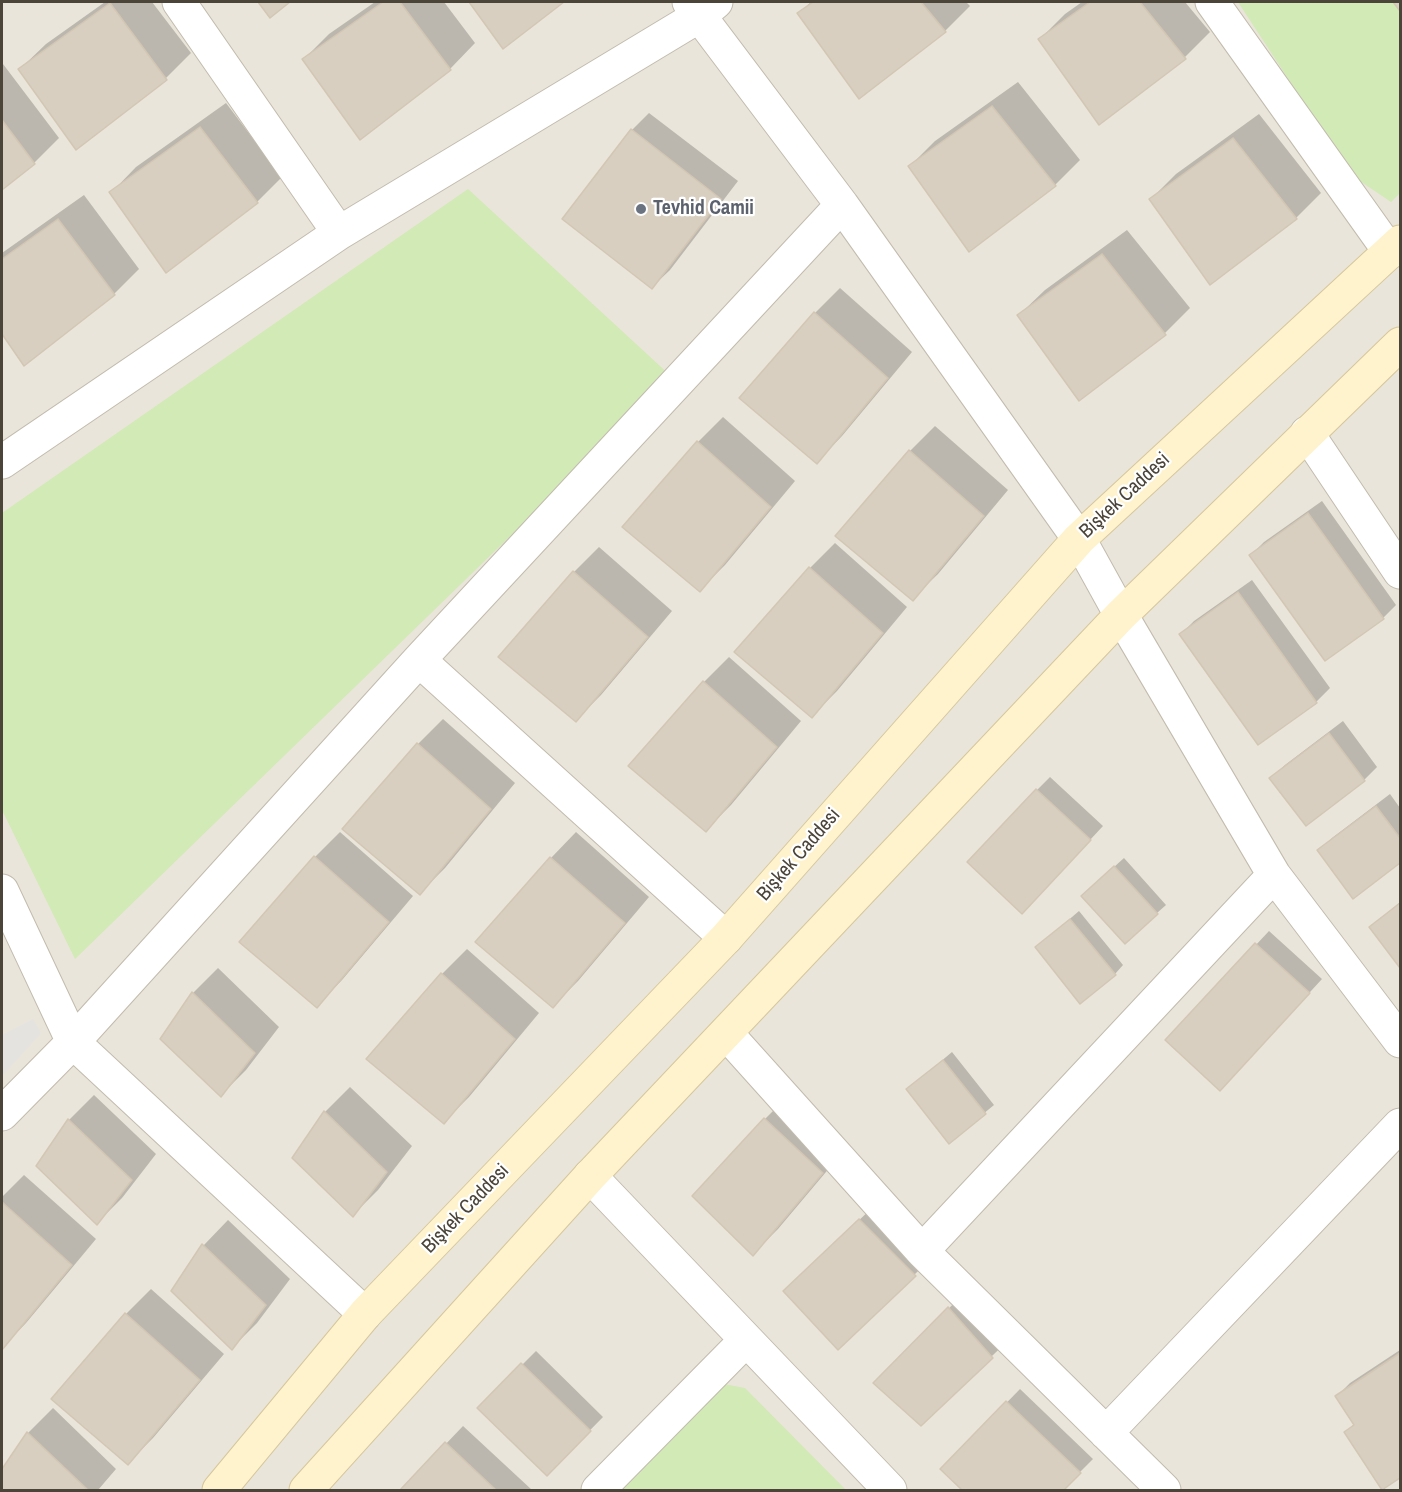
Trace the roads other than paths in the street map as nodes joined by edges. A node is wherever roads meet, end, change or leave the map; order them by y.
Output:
1 (179, 2) edge
2 (1212, 2) edge
3 (702, 6) edge
4 (842, 205) junction
5 (339, 233) junction
6 (1395, 247) edge
7 (1401, 344) edge
8 (1307, 434) junction
9 (2, 462) edge
10 (1079, 539) junction
11 (1401, 572) edge
12 (1121, 615) junction
13 (419, 660) junction
14 (1274, 875) junction
15 (2, 891) edge
16 (726, 938) junction
17 (726, 1033) junction
18 (1400, 1038) edge
19 (74, 1042) junction
20 (2, 1114) edge
21 (1401, 1125) edge
22 (590, 1176) junction
23 (922, 1251) junction
24 (365, 1314) junction
25 (746, 1340) junction
26 (1106, 1433) junction
27 (219, 1491) edge
28 (306, 1491) edge
29 (598, 1491) edge
30 (890, 1491) edge
31 (1164, 1491) edge

1 - 5 street
2 - 6 street
3 - 4 street
3 - 5 street
4 - 10 street
4 - 13 street
5 - 9 street
6 - 10 street, Bişkek Caddesi
7 - 8 street
8 - 11 street
8 - 12 street
10 - 12 street
10 - 16 street, Bişkek Caddesi
12 - 14 street
12 - 17 street
13 - 16 street
13 - 19 street
14 - 18 street
14 - 23 street
15 - 19 street
16 - 24 street, Bişkek Caddesi
17 - 22 street
17 - 23 street
19 - 20 street
19 - 24 street
21 - 26 street
22 - 25 street
22 - 28 street
23 - 26 street
24 - 27 street, Bişkek Caddesi
25 - 29 street
25 - 30 street
26 - 31 street

